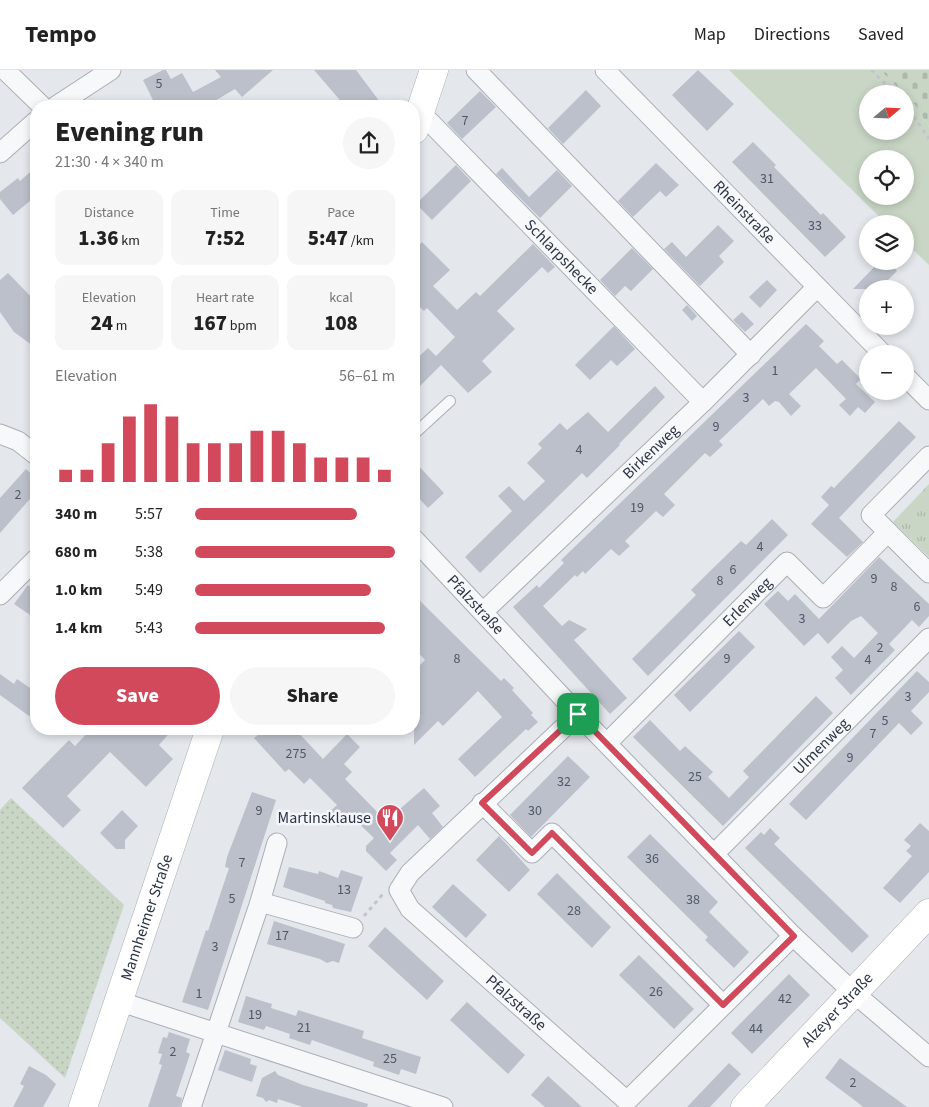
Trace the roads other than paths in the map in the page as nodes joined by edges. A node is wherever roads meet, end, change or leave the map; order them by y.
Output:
1 (5, 70) edge
2 (111, 70) edge
3 (434, 70) edge
4 (476, 70) edge
5 (604, 70) edge
6 (36, 100) edge
7 (65, 100) edge
8 (420, 110) edge
9 (420, 126) edge
10 (30, 127) edge
11 (0, 153) edge
12 (817, 287) junction
13 (874, 345) edge
14 (751, 354) junction
15 (914, 385) edge
16 (929, 400) edge
17 (450, 401) dead end
18 (703, 402) junction
19 (420, 428) edge
20 (0, 434) edge
21 (30, 450) edge
22 (929, 456) edge
23 (888, 532) junction
24 (420, 545) edge
25 (30, 565) edge
26 (929, 573) edge
27 (0, 595) edge
28 (483, 612) junction
29 (929, 638) edge
30 (578, 714) junction
31 (208, 735) edge
32 (607, 743) junction
33 (482, 803) junction
34 (277, 843) dead end
35 (714, 854) junction
36 (260, 902) junction
37 (929, 913) edge
38 (353, 928) road end
39 (794, 936) junction
40 (854, 993) junction
41 (118, 1001) junction
42 (723, 1005) junction
43 (217, 1032) junction
44 (929, 1057) edge
45 (83, 1107) edge
46 (190, 1107) edge
47 (443, 1107) edge
48 (745, 1107) edge

1 - 6 street
2 - 7 street
3 - 8 street
4 - 14 street
5 - 12 street, Rheinstraße
9 - 18 street, Schlarpshecke
10 - 11 street
12 - 13 street, Rheinstraße
12 - 14 street, Birkenweg
14 - 18 street, Birkenweg
15 - 16 street
17 - 19 lane
18 - 28 street, Birkenweg
20 - 21 street
22 - 23 street
23 - 26 street
23 - 32 street, Erlenweg
24 - 28 street, Pfalzstraße
25 - 27 street
28 - 30 street, Pfalzstraße
29 - 35 street, Ulmenweg
30 - 32 street, Pfalzstraße
30 - 33 street
31 - 41 street, Mannheimer Straße
32 - 35 street, Pfalzstraße
33 - 42 street
33 - 42 street, Pfalzstraße
34 - 36 street
35 - 39 street, Pfalzstraße
36 - 38 street
36 - 43 street
37 - 40 street, Alzeyer Straße
39 - 40 street, Pfalzstraße
39 - 42 street, Pfalzstraße
40 - 44 street, Pfalzstraße
40 - 48 street, Alzeyer Straße
41 - 43 street
41 - 45 street, Mannheimer Straße
43 - 46 street
43 - 47 street

